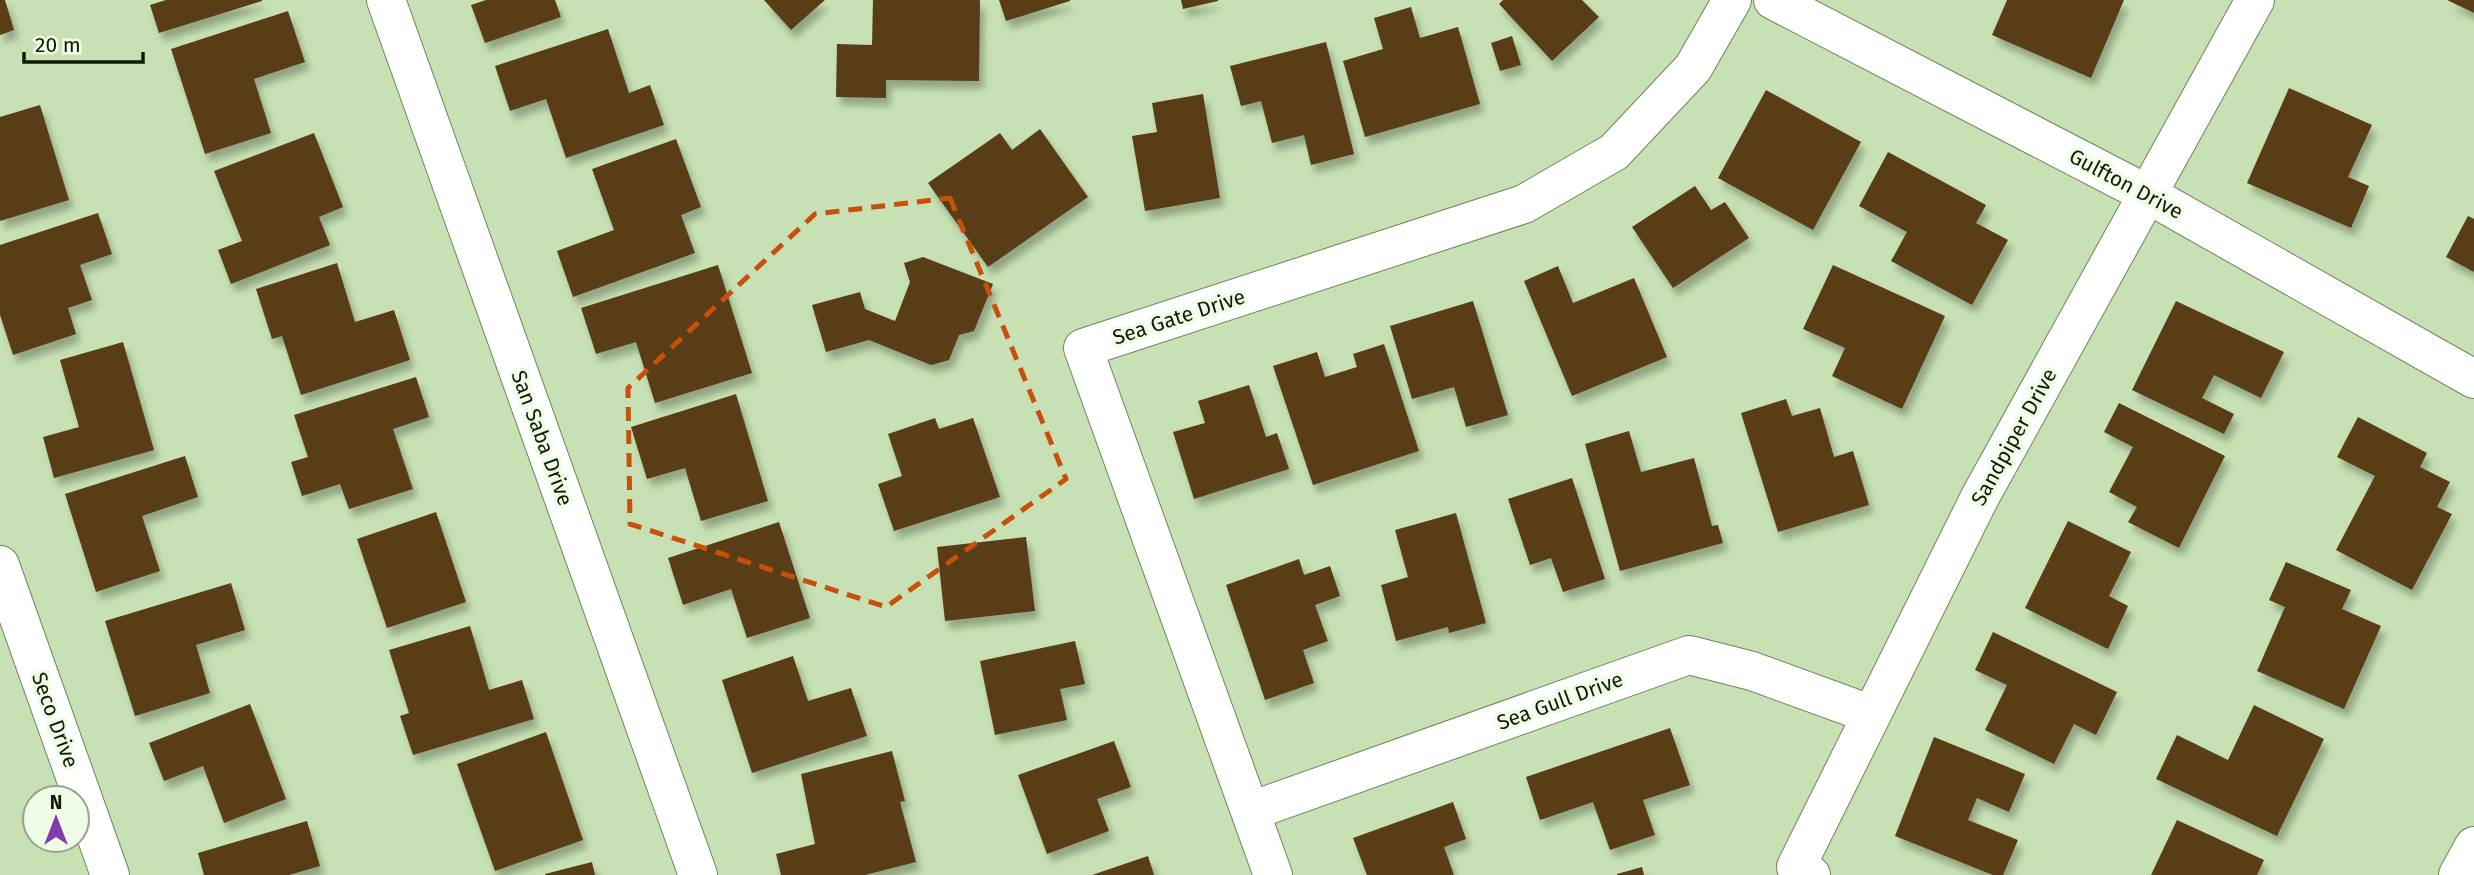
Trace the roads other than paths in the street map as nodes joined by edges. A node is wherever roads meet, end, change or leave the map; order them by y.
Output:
1 (386, 0) edge
2 (1732, 0) edge
3 (1773, 0) edge
4 (2255, 0) edge
5 (2149, 195) junction
6 (2474, 379) edge
7 (0, 565) edge
8 (1870, 715) junction
9 (1251, 811) junction
10 (2474, 846) edge
11 (110, 875) edge
12 (698, 875) edge
13 (1273, 875) edge
14 (1811, 875) edge
15 (2458, 875) edge

1 - 12 street, San Saba Drive
2 - 9 street, Sea Gate Drive
3 - 5 street, Gulfton Drive
4 - 5 street, Sandpiper Drive
5 - 6 street, Gulfton Drive
5 - 8 street, Sandpiper Drive
7 - 11 street, Seco Drive
8 - 9 street, Sea Gull Drive
8 - 14 street, Sandpiper Drive
9 - 13 street, Sea Gate Drive
10 - 15 street

